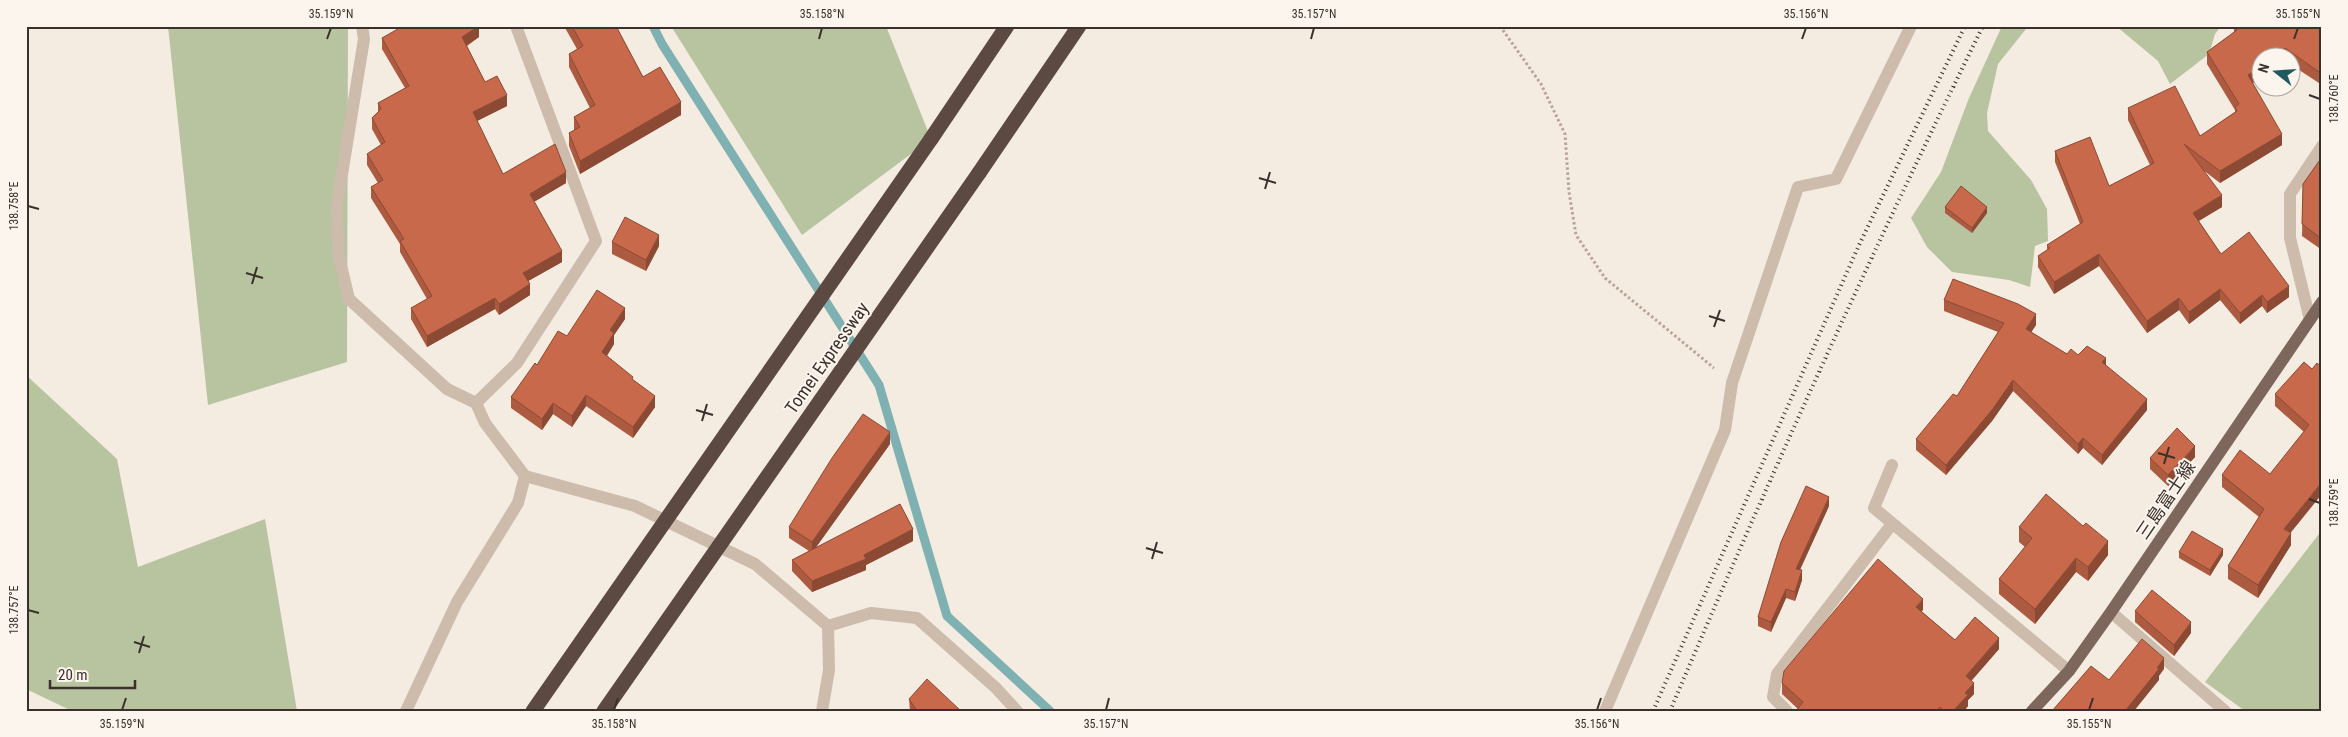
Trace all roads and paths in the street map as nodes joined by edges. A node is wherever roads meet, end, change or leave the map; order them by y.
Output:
1 (362, 26) edge
2 (516, 26) edge
3 (1007, 26) edge
4 (1079, 26) edge
5 (1500, 26) edge
6 (1911, 26) edge
7 (2322, 146) edge
8 (2322, 302) edge
9 (2310, 320) junction
10 (1732, 383) junction
11 (476, 403) junction
12 (1892, 465) dead end
13 (525, 476) junction
14 (1892, 524) junction
15 (2111, 612) junction
16 (828, 626) junction
17 (2068, 671) junction
18 (406, 711) edge
19 (533, 711) edge
20 (604, 711) edge
21 (822, 711) edge
22 (1017, 711) edge
23 (1605, 711) edge
24 (1787, 711) edge
25 (2032, 711) edge
26 (2225, 711) edge

1 - 11 street
2 - 11 street
3 - 19 highway, bridge
4 - 20 highway, Tomei Expressway, bridge
5 - 10 path
6 - 10 street
7 - 9 street
8 - 9 main road, 三島富士線
9 - 15 main road, 三島富士線
10 - 23 street
11 - 13 street
12 - 14 street
13 - 16 street
13 - 18 street
14 - 17 street
14 - 24 street
15 - 17 main road, 三島富士線
15 - 26 street
16 - 21 street
16 - 22 street
17 - 25 main road, 三島富士線

